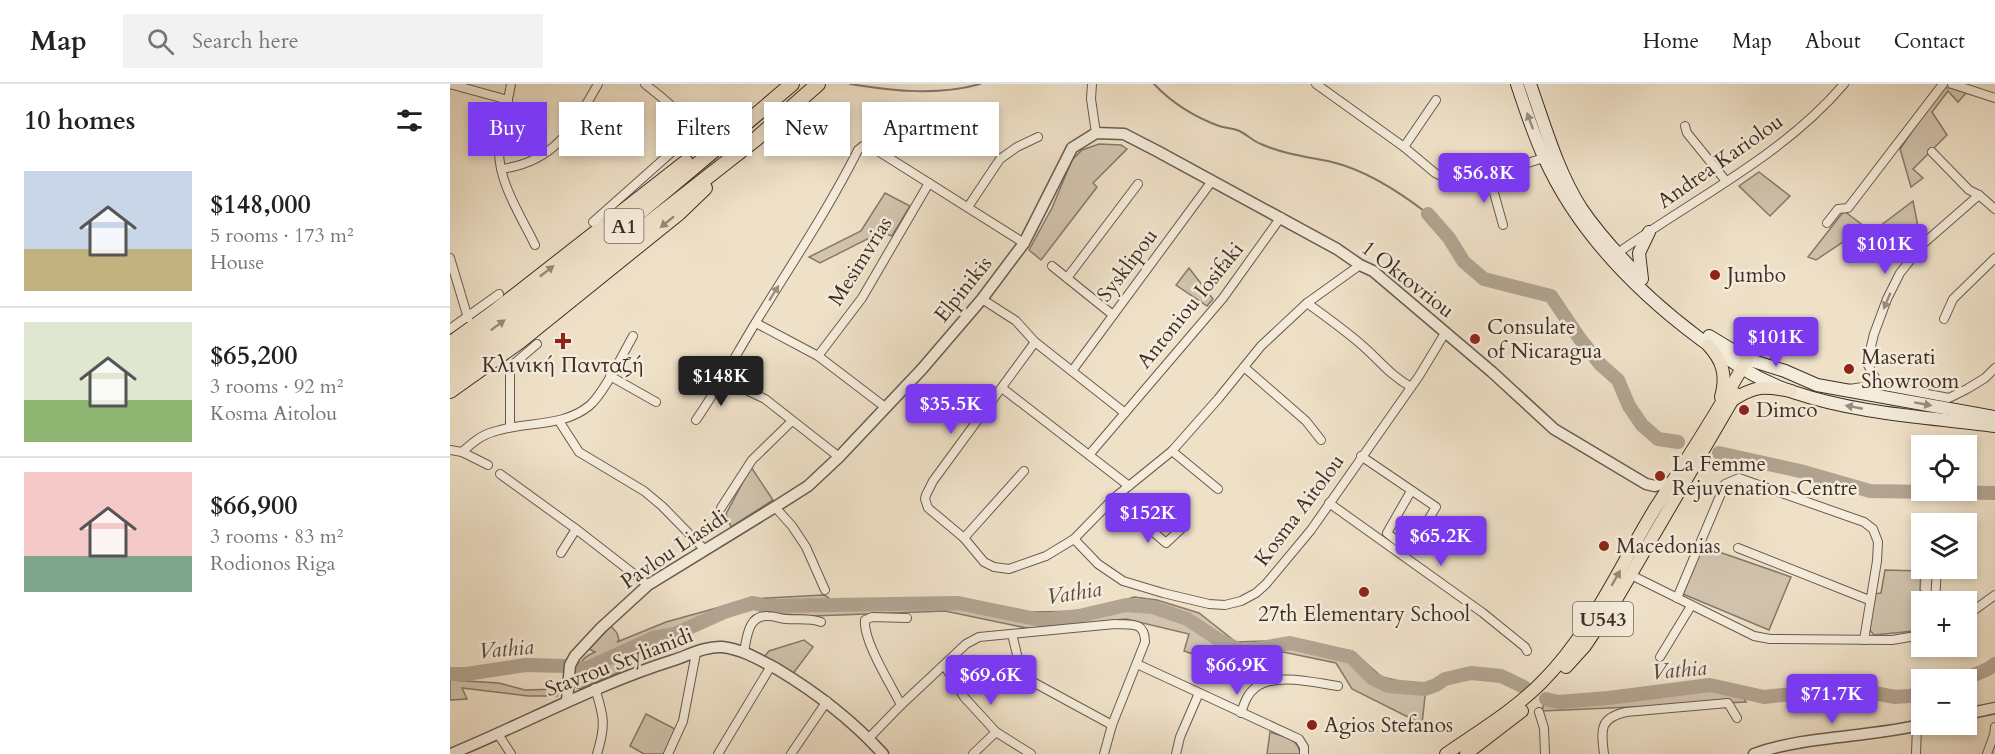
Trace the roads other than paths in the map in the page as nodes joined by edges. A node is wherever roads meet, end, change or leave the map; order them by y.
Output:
1 (450, 84) edge
2 (511, 84) edge
3 (598, 84) edge
4 (645, 84) edge
5 (792, 84) edge
6 (818, 84) edge
7 (1092, 84) edge
8 (1316, 84) edge
9 (1516, 84) edge
10 (1530, 84) edge
11 (1844, 84) edge
12 (1943, 84) edge
13 (1952, 84) edge
14 (1995, 98) edge
15 (1436, 99) dead end
16 (508, 100) junction
17 (1685, 126) dead end
18 (1096, 133) junction
19 (1038, 137) dead end
20 (756, 139) junction
21 (1404, 147) junction
22 (1932, 152) dead end
23 (1549, 156) junction
24 (501, 169) junction
25 (1489, 176) junction
26 (1212, 181) junction
27 (1726, 181) junction
28 (929, 183) junction
29 (1138, 184) dead end
30 (1979, 195) junction
31 (968, 207) junction
32 (1995, 209) edge
33 (1281, 217) junction
34 (593, 222) dead end
35 (1827, 223) dead end
36 (1503, 225) dead end
37 (1649, 232) junction
38 (1024, 243) junction
39 (535, 244) dead end
40 (1613, 256) junction
41 (450, 258) edge
42 (1995, 258) edge
43 (1360, 265) junction
44 (1052, 266) dead end
45 (1068, 278) junction
46 (1642, 280) junction
47 (499, 294) dead end
48 (981, 299) junction
49 (1306, 303) junction
50 (1113, 315) junction
51 (468, 318) junction
52 (1944, 319) dead end
53 (756, 322) junction
54 (450, 329) edge
55 (1445, 333) junction
56 (633, 336) dead end
57 (1035, 342) junction
58 (450, 344) edge
59 (537, 344) dead end
60 (1708, 345) junction
61 (818, 356) junction
62 (450, 359) edge
63 (1748, 366) junction
64 (1244, 367) junction
65 (1995, 368) edge
66 (1072, 371) junction
67 (450, 375) edge
68 (610, 376) junction
69 (723, 379) junction
70 (1879, 385) junction
71 (1411, 387) junction
72 (1002, 388) junction
73 (1842, 390) junction
74 (450, 391) edge
75 (1791, 391) junction
76 (1731, 401) junction
77 (656, 402) dead end
78 (885, 407) junction
79 (1718, 407) junction
80 (1125, 413) junction
81 (1995, 417) edge
82 (696, 420) dead end
83 (559, 421) junction
84 (792, 421) junction
85 (1995, 426) edge
86 (510, 427) junction
87 (1320, 440) dead end
88 (1699, 449) junction
89 (450, 450) edge
90 (1172, 451) junction
91 (462, 452) junction
92 (1089, 455) junction
93 (1361, 456) junction
94 (839, 457) junction
95 (488, 465) dead end
96 (1024, 471) dead end
97 (500, 474) dead end
98 (1640, 481) junction
99 (1675, 481) junction
100 (1129, 486) junction
101 (1218, 489) dead end
102 (1411, 491) junction
103 (1114, 498) junction
104 (1329, 503) junction
105 (776, 507) junction
106 (721, 508) dead end
107 (1656, 508) junction
108 (1183, 527) dead end
109 (576, 529) junction
110 (964, 538) junction
111 (1074, 539) junction
112 (1738, 548) dead end
113 (704, 549) junction
114 (561, 553) dead end
115 (1631, 575) junction
116 (648, 585) junction
117 (825, 590) dead end
118 (1995, 596) edge
119 (1677, 598) junction
120 (1869, 600) junction
121 (1691, 606) junction
122 (1977, 608) edge
123 (906, 618) dead end
124 (821, 622) dead end
125 (1012, 634) junction
126 (1911, 637) edge
127 (1864, 640) junction
128 (1527, 651) dead end
129 (696, 652) junction
130 (744, 652) junction
131 (1659, 657) dead end
132 (1137, 664) junction
133 (944, 665) junction
134 (771, 666) junction
135 (1338, 686) dead end
136 (596, 688) junction
137 (1199, 693) junction
138 (567, 701) junction
139 (827, 701) junction
140 (901, 705) junction
141 (1995, 708) edge
142 (1241, 712) junction
143 (1539, 712) dead end
144 (1977, 712) edge
145 (1737, 718) dead end
146 (1112, 725) junction
147 (1911, 727) edge
148 (1995, 727) edge
149 (996, 732) junction
150 (498, 734) junction
151 (1919, 735) edge
152 (869, 738) junction
153 (451, 754) edge
154 (511, 754) edge
155 (597, 754) edge
156 (668, 754) edge
157 (718, 754) edge
158 (791, 754) edge
159 (883, 754) edge
160 (973, 754) edge
161 (1031, 754) edge
162 (1104, 754) edge
163 (1176, 754) edge
164 (1304, 754) edge
165 (1446, 754) edge
166 (1466, 754) edge
167 (1545, 754) edge
168 (1604, 754) edge
169 (1754, 754) edge
170 (1916, 754) edge
171 (1987, 754) edge

1 - 16 street
2 - 16 street
3 - 24 street
4 - 34 street
58 -> 5 highway
62 -> 5 highway, A1
6 - 20 highway, A1
7 - 18 street
8 - 21 street
23 -> 9 main road
10 - 23 main road
11 - 27 street, Andrea Kariolou
12 - 35 street
13 - 14 street
15 - 21 street
16 - 24 street
17 - 27 street
18 - 26 street, 1 Oktovriou
18 - 38 street, Elpinikis
19 - 31 street
20 - 67 highway, A1
20 -> 74 highway
21 - 25 street
22 - 30 street
23 - 25 street
23 - 40 main road
24 - 39 street
25 - 36 street
26 - 33 street, 1 Oktovriou
26 - 50 street, Sysklipou
27 - 37 street, Andrea Kariolou
28 - 31 street
53 -> 28 street
28 - 61 street, Mesimvrias
29 - 45 street
30 - 32 street
30 -> 70 street
31 - 38 street
33 - 43 street, 1 Oktovriou
33 - 80 street, Antoniou Iosifaki
37 - 40 street, Andrea Kariolou
37 - 46 main road
38 - 48 street, Elpinikis
40 - 46 main road
40 - 60 main road
41 - 51 street
42 - 52 street
43 - 49 street
43 - 55 street, 1 Oktovriou
44 - 45 street
45 - 50 street
46 - 63 main road
47 - 51 street
48 - 57 street
48 - 78 street, Elpinikis
49 - 64 street
49 - 71 street
50 - 66 street, Sysklipou
51 - 54 street
53 - 61 street
53 - 69 street
55 - 71 street, Kosma Aitolou
55 - 98 street, 1 Oktovriou
56 - 68 street
57 - 66 street
57 - 72 street
59 - 86 street
60 - 63 main road
60 - 79 main road
61 - 78 street
63 - 73 main road
63 - 75 main road
63 - 76 main road, U543
63 - 79 main road, U543
64 - 87 street
64 - 90 street
65 - 70 street
66 - 80 street
68 - 77 street
68 - 83 street
69 - 82 street
69 - 84 street
70 - 73 street
71 - 93 street, Kosma Aitolou
72 - 92 street
72 - 110 street
73 -> 81 main road
75 - 76 main road
85 -> 75 main road
76 - 88 main road, U543
78 - 94 street, Elpinikis
79 - 88 main road, U543
80 - 92 street, Antoniou Iosifaki
83 - 86 street
83 - 113 street
84 - 94 street
84 - 106 street
86 - 91 street
88 - 99 main road, U543
88 - 115 main road, U543
89 - 91 street
90 - 100 street
90 - 101 street
91 - 95 street
92 - 100 street
93 - 102 street, Kosma Aitolou
93 - 104 street, Kosma Aitolou
94 - 105 street, Pavlou Liasidi
96 - 110 street
97 - 109 street
98 - 99 street, 1 Oktovriou
98 - 107 street, 1 Oktovriou
99 - 107 main road, U543
100 - 103 street
102 - 102 street, Kosma Aitolou
103 - 108 street
103 - 111 street
104 - 111 street, Kosma Aitolou
104 - 128 street
105 - 113 street, Pavlou Liasidi
105 - 117 street
165 -> 107 main road, U543
109 - 114 street
109 - 116 street
110 - 111 street
112 - 120 street
113 - 116 street, Pavlou Liasidi
115 - 119 street
115 - 166 main road, U543
116 - 138 street, Pavlou Liasidi
118 - 122 street
119 - 120 street
119 - 121 street
120 - 127 street
121 - 127 street
121 - 131 street
123 - 140 street
124 - 130 street
125 - 132 street
125 - 133 street
125 - 146 street
126 - 127 street
129 - 130 street, Stavrou Stylianidi
129 - 136 street, Stavrou Stylianidi
129 - 156 street
130 - 134 street, Stavrou Stylianidi
132 - 137 street
132 - 146 street
133 - 140 street
133 - 149 street
134 - 139 street, Stavrou Stylianidi
134 - 157 street
135 - 142 street
136 - 138 street, Stavrou Stylianidi
136 - 155 street
137 - 142 street
137 - 163 street
138 - 150 street, Stavrou Stylianidi
139 - 152 street, Stavrou Stylianidi
139 - 158 street
140 - 152 street
141 - 144 street
142 - 164 street
143 - 167 street
145 - 168 street
146 - 162 street
147 - 169 street
148 - 171 street
149 - 160 street
149 - 161 street
150 - 153 street, Stavrou Stylianidi
150 - 154 street
151 - 170 street
152 - 159 street, Stavrou Stylianidi

